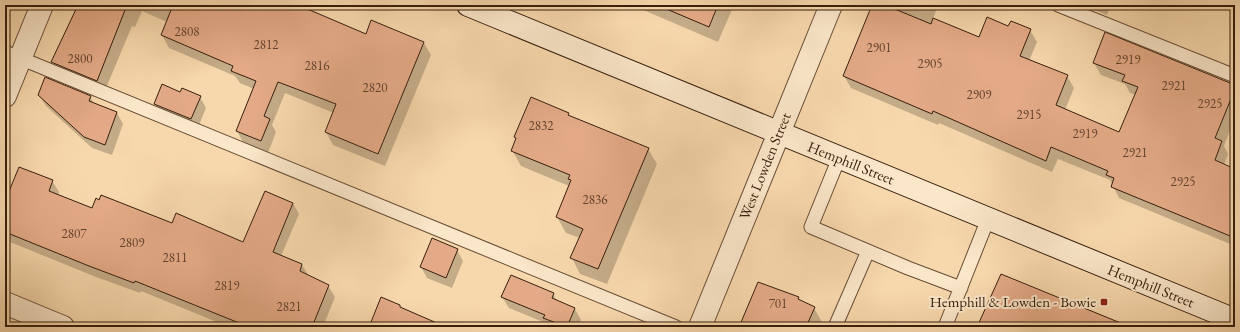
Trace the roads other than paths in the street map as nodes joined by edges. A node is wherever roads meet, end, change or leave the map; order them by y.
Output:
1 (42, 5) edge
2 (468, 5) edge
3 (831, 5) edge
4 (1058, 5) edge
5 (13, 55) edge
6 (1235, 76) edge
7 (5, 96) edge
8 (779, 133) junction
9 (839, 158) junction
10 (988, 219) junction
11 (868, 251) junction
12 (961, 288) junction
13 (5, 303) edge
14 (1235, 320) edge
15 (63, 327) edge
16 (676, 327) edge
17 (700, 327) edge
18 (835, 327) edge
19 (945, 327) edge

1 - 5 main road
2 - 8 main road, Hemphill Street
3 - 8 main road, West Lowden Street
4 - 6 lane
5 - 7 main road
5 - 16 lane
8 - 9 main road, Hemphill Street
8 - 17 main road, West Lowden Street
9 - 10 main road, Hemphill Street
9 - 11 lane
10 - 12 lane
10 - 14 main road, Hemphill Street
11 - 12 lane
11 - 18 lane
12 - 19 lane
13 - 15 main road

